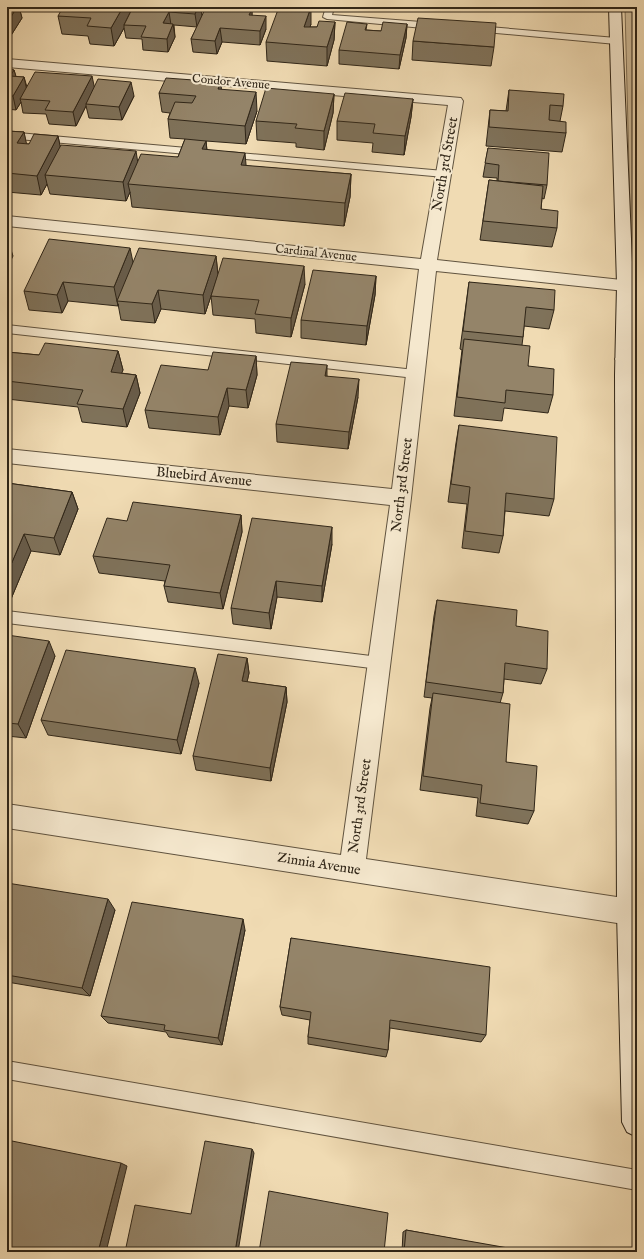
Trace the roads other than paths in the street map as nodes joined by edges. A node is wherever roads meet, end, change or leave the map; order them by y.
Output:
1 (330, 7) edge
2 (615, 7) edge
3 (445, 27) edge
4 (469, 29) edge
5 (616, 41) junction
6 (7, 63) edge
7 (456, 101) joint
8 (7, 135) edge
9 (444, 174) junction
10 (7, 221) edge
11 (428, 264) junction
12 (624, 285) junction
13 (7, 329) edge
14 (630, 360) edge
15 (415, 374) junction
16 (631, 402) edge
17 (7, 456) edge
18 (401, 498) junction
19 (7, 617) edge
20 (379, 663) junction
21 (7, 816) edge
22 (352, 869) junction
23 (630, 912) junction
24 (7, 1070) edge
25 (637, 1122) edge
26 (637, 1180) edge

1 - 3 lane
2 - 5 street
4 - 5 lane
5 - 12 street
6 - 7 street, Condor Avenue
7 - 9 street, North 3rd Street
8 - 9 lane
9 - 11 street, North 3rd Street
10 - 11 street, Cardinal Avenue
11 - 12 street, Cardinal Avenue
11 - 15 street, North 3rd Street
12 - 14 street
13 - 15 lane
14 - 16 street
15 - 18 street, North 3rd Street
16 - 23 street
17 - 18 street, Bluebird Avenue
18 - 20 street, North 3rd Street
19 - 20 lane
20 - 22 street, North 3rd Street
21 - 22 street, Zinnia Avenue
22 - 23 street, Zinnia Avenue
23 - 25 street
24 - 26 lane

